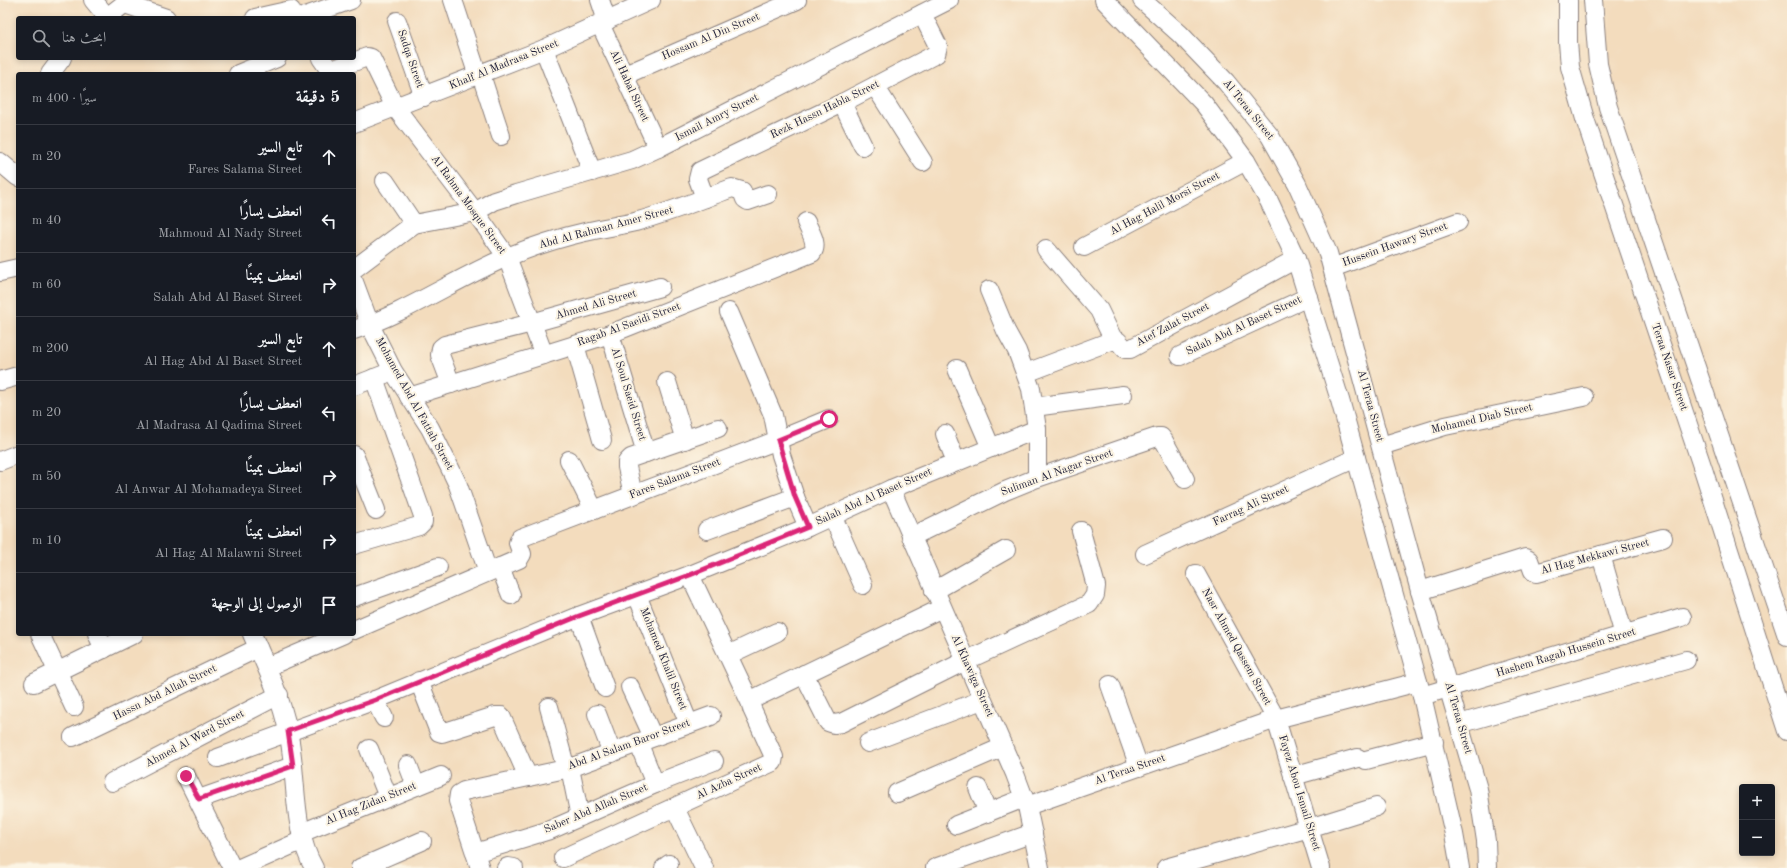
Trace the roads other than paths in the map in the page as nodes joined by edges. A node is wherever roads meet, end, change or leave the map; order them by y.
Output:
1 (93, 0) edge
2 (351, 0) edge
3 (600, 0) edge
4 (651, 0) edge
5 (797, 0) edge
6 (949, 0) edge
7 (1104, 0) edge
8 (1142, 0) edge
9 (1568, 0) edge
10 (1593, 0) edge
11 (458, 1) edge
12 (127, 2) edge
13 (294, 11) edge
14 (922, 14) junction
15 (106, 16) edge
16 (108, 16) edge
17 (161, 16) edge
18 (265, 16) edge
19 (397, 21) dead end
20 (603, 22) junction
21 (544, 49) junction
22 (356, 59) edge
23 (60, 60) edge
24 (272, 60) edge
25 (352, 60) edge
26 (325, 67) edge
27 (52, 72) edge
28 (243, 72) edge
29 (480, 75) junction
30 (625, 75) junction
31 (875, 86) junction
32 (424, 96) junction
33 (842, 103) junction
34 (396, 107) junction
35 (356, 122) edge
36 (501, 136) dead end
37 (863, 146) dead end
38 (658, 148) junction
39 (1246, 161) junction
40 (0, 162) edge
41 (923, 162) dead end
42 (592, 172) junction
43 (12, 177) edge
44 (385, 182) dead end
45 (768, 194) dead end
46 (705, 198) junction
47 (475, 212) junction
48 (806, 222) dead end
49 (1458, 222) dead end
50 (414, 224) junction
51 (1084, 247) dead end
52 (1046, 249) dead end
53 (507, 257) junction
54 (1296, 259) junction
55 (16, 268) edge
56 (356, 268) edge
57 (1332, 268) junction
58 (0, 272) edge
59 (660, 287) dead end
60 (989, 290) dead end
61 (356, 294) edge
62 (1308, 297) junction
63 (729, 312) dead end
64 (532, 323) junction
65 (362, 328) edge
66 (610, 334) junction
67 (1114, 341) junction
68 (575, 345) junction
69 (544, 355) junction
70 (1180, 356) dead end
71 (957, 369) dead end
72 (392, 371) junction
73 (1026, 373) junction
74 (16, 377) edge
75 (374, 378) junction
76 (0, 381) edge
77 (667, 382) dead end
78 (451, 384) junction
79 (356, 385) edge
80 (1123, 395) dead end
81 (409, 397) junction
82 (1584, 397) dead end
83 (1034, 407) junction
84 (829, 419) dead end
85 (718, 428) dead end
86 (1037, 429) junction
87 (946, 434) dead end
88 (602, 440) dead end
89 (685, 440) junction
90 (778, 440) junction
91 (1381, 446) junction
92 (991, 448) junction
93 (646, 453) junction
94 (16, 455) edge
95 (1356, 458) junction
96 (356, 460) edge
97 (569, 460) dead end
98 (0, 461) edge
99 (956, 462) junction
100 (1037, 478) junction
101 (1185, 479) dead end
102 (891, 488) junction
103 (633, 495) junction
104 (795, 497) junction
105 (376, 510) dead end
106 (594, 510) junction
107 (832, 515) junction
108 (808, 527) junction
109 (707, 530) dead end
110 (1081, 532) dead end
111 (912, 537) junction
112 (1663, 538) dead end
113 (356, 544) edge
114 (1006, 550) dead end
115 (1145, 554) dead end
116 (1601, 555) junction
117 (438, 567) dead end
118 (494, 570) junction
119 (1196, 574) dead end
120 (690, 575) junction
121 (863, 585) dead end
122 (934, 591) junction
123 (1420, 591) junction
124 (511, 595) dead end
125 (637, 595) junction
126 (356, 596) edge
127 (942, 608) junction
128 (579, 616) junction
129 (1682, 617) dead end
130 (356, 629) edge
131 (777, 632) dead end
132 (1624, 635) junction
133 (41, 636) edge
134 (124, 636) edge
135 (339, 636) edge
136 (1787, 636) edge
137 (254, 638) edge
138 (100, 641) edge
139 (728, 655) junction
140 (1686, 660) dead end
141 (965, 661) junction
142 (267, 667) junction
143 (57, 672) junction
144 (804, 674) junction
145 (419, 681) junction
146 (34, 683) dead end
147 (1110, 685) dead end
148 (630, 687) dead end
149 (605, 688) dead end
150 (1450, 688) junction
151 (1420, 689) junction
152 (279, 695) junction
153 (375, 700) junction
154 (982, 700) junction
155 (751, 704) junction
156 (549, 707) dead end
157 (74, 708) dead end
158 (597, 714) dead end
159 (710, 716) dead end
160 (384, 718) dead end
161 (1276, 719) junction
162 (689, 724) junction
163 (1459, 724) junction
164 (288, 731) junction
165 (1787, 731) edge
166 (73, 738) dead end
167 (646, 740) junction
168 (1434, 742) junction
169 (868, 743) dead end
170 (1003, 746) junction
171 (369, 749) dead end
172 (612, 753) junction
173 (218, 758) dead end
174 (714, 761) dead end
175 (408, 765) dead end
176 (293, 766) junction
177 (1139, 767) junction
178 (568, 768) junction
179 (186, 776) dead end
180 (440, 776) dead end
181 (1293, 776) junction
182 (528, 777) junction
183 (112, 782) dead end
184 (655, 784) junction
185 (416, 786) junction
186 (978, 788) dead end
187 (897, 793) dead end
188 (388, 797) junction
189 (199, 799) junction
190 (1026, 802) junction
191 (1376, 807) dead end
192 (675, 808) junction
193 (988, 813) junction
194 (580, 817) junction
195 (956, 825) dead end
196 (1309, 828) junction
197 (1033, 833) junction
198 (302, 836) junction
199 (422, 841) dead end
200 (563, 858) dead end
201 (478, 861) edge
202 (232, 868) edge
203 (240, 868) edge
204 (314, 868) edge
205 (360, 868) edge
206 (704, 868) edge
207 (935, 868) edge
208 (1040, 868) edge
209 (1166, 868) edge
210 (1321, 868) edge
211 (1460, 868) edge
212 (1487, 868) edge

1 - 15 street
2 - 13 street
3 - 20 street, Ali Habal Street
4 - 20 street, Khalf Al Madrasa Street
5 - 30 street, Hossam Al Din Street
6 - 14 street, Ismail Amry Street
7 - 39 street
8 - 57 street, Al Teraa Street
9 - 165 street, Teraa Nasar Street
10 - 136 street
11 - 29 street
12 - 16 street
12 - 17 street
13 - 18 street
14 - 31 street, Rezk Hassn Habla Street
14 - 38 street, Ismail Amry Street
19 - 32 street, Sadqa Street
20 - 21 street, Khalf Al Madrasa Street
20 - 30 street, Ali Habal Street
21 - 29 street, Khalf Al Madrasa Street
21 - 42 street
22 - 34 street, Al Rahma Mosque Street
23 - 27 street
24 - 28 street
25 - 26 street, Al Rahma Mosque Street
29 - 32 street, Khalf Al Madrasa Street
29 - 36 street
30 - 38 street, Ali Habal Street
31 - 33 street, Rezk Hassn Habla Street
31 - 41 street
32 - 34 street, Khalf Al Madrasa Street
33 - 37 street
33 - 46 street, Rezk Hassn Habla Street
34 - 35 street, Khalf Al Madrasa Street
34 - 47 street, Al Rahma Mosque Street
38 - 42 street, Ismail Amry Street
39 - 51 street, Al Hag Halil Morsi Street
39 - 54 street
40 - 43 street
42 - 47 street, Ismail Amry Street
44 - 50 street
45 - 46 street, Abd Al Rahman Amer Street
46 - 53 street, Abd Al Rahman Amer Street
47 - 50 street, Ismail Amry Street
47 - 53 street, Al Rahma Mosque Street
48 - 66 street, Ragab Al Saeidi Street
49 - 57 street, Hussein Hawary Street
50 - 56 street
52 - 67 street
53 - 64 street, Al Rahma Mosque Street
53 - 65 street, Abd Al Rahman Amer Street
54 - 62 street
54 - 67 street, Atef Zalat Street
55 - 58 street
57 - 91 street, Al Teraa Street
59 - 64 street, Ahmed Ali Street
60 - 73 street
61 - 65 street, Mohamed Abd Al Fattah Street
62 - 70 street, Salah Abd Al Baset Street
62 - 95 street
63 - 90 street
64 - 69 street, Al Rahma Mosque Street
64 - 78 street, Ahmed Ali Street
65 - 72 street, Mohamed Abd Al Fattah Street
66 - 68 street, Ragab Al Saeidi Street
66 - 93 street, Al Soul Saeid Street
67 - 73 street
68 - 69 street, Ragab Al Saeidi Street
68 - 88 street
69 - 78 street, Ragab Al Saeidi Street
71 - 92 street
72 - 75 street
72 - 81 street, Mohamed Abd Al Fattah Street
73 - 83 street
74 - 76 street
75 - 79 street
75 - 113 street, Mohamed Abd Al Fattah Street
77 - 89 street
78 - 81 street, Ragab Al Saeidi Street
80 - 83 street
81 - 118 street, Mohamed Abd Al Fattah Street
82 - 91 street, Mohamed Diab Street
83 - 86 street
84 - 90 street, Fares Salama Street
85 - 89 street
86 - 92 street, Salah Abd Al Baset Street
86 - 100 street
87 - 99 street
89 - 93 street
90 - 103 street, Fares Salama Street
90 - 104 street
91 - 123 street, Al Teraa Street
92 - 99 street, Salah Abd Al Baset Street
93 - 103 street
94 - 98 street
95 - 115 street, Farrag Ali Street
95 - 151 street
96 - 105 street
97 - 106 street
99 - 102 street, Salah Abd Al Baset Street
100 - 101 street, Suliman Al Nagar Street
100 - 111 street, Suliman Al Nagar Street
102 - 107 street, Salah Abd Al Baset Street
102 - 111 street, Al Khawiga Street
103 - 106 street, Fares Salama Street
104 - 108 street
104 - 109 street
106 - 118 street, Fares Salama Street
107 - 108 street, Salah Abd Al Baset Street
107 - 121 street
108 - 120 street, Salah Abd Al Baset Street
110 - 141 street
111 - 122 street, Al Khawiga Street
112 - 116 street, Al Hag Mekkawi Street
114 - 122 street
116 - 123 street, Al Hag Mekkawi Street
116 - 132 street
117 - 126 street
118 - 124 street, Mohamed Abd Al Fattah Street
118 - 130 street
119 - 161 street, Nasr Ahmed Qassem Street
120 - 125 street, Salah Abd Al Baset Street
120 - 139 street
122 - 127 street, Al Khawiga Street
123 - 150 street, Al Teraa Street
125 - 128 street, Salah Abd Al Baset Street
125 - 162 street, Mohamed Khalil Street
127 - 141 street, Al Khawiga Street
127 - 144 street
128 - 145 street, Salah Abd Al Baset Street
128 - 149 street
129 - 132 street, Hashem Ragab Hussein Street
131 - 139 street
132 - 150 street, Hashem Ragab Hussein Street
133 - 143 street
134 - 138 street
135 - 142 street
137 - 142 street
137 - 166 street, Hassn Abd Allah Street
138 - 143 street
139 - 155 street
140 - 163 street
141 - 144 street
141 - 154 street, Al Khawiga Street
142 - 152 street
143 - 146 street
143 - 157 street
144 - 155 street
145 - 153 street, Salah Abd Al Baset Street
145 - 182 street
147 - 177 street
148 - 167 street
150 - 151 street, Hashem Ragab Hussein Street
150 - 163 street, Al Teraa Street
151 - 161 street, Al Teraa Street
151 - 168 street
152 - 164 street
152 - 183 street, Ahmed Al Ward Street
153 - 160 street
153 - 164 street, Salah Abd Al Baset Street
154 - 169 street
154 - 170 street, Al Khawiga Street
155 - 192 street, Al Azba Street
156 - 178 street
158 - 172 street
159 - 162 street, Abd Al Salam Baror Street
161 - 177 street, Al Teraa Street
161 - 181 street, Fayez Abou Ismail Street
162 - 167 street, Abd Al Salam Baror Street
163 - 212 street, Al Teraa Street
164 - 173 street, Salah Abd Al Baset Street
164 - 176 street
167 - 172 street, Abd Al Salam Baror Street
167 - 184 street
168 - 181 street
168 - 211 street
170 - 187 street
170 - 190 street, Al Khawiga Street
171 - 188 street
172 - 178 street, Abd Al Salam Baror Street
174 - 184 street, Saber Abd Allah Street
175 - 185 street
176 - 189 street
176 - 198 street
177 - 190 street, Al Teraa Street
178 - 182 street, Abd Al Salam Baror Street
178 - 194 street
179 - 189 street
180 - 185 street, Al Hag Zidan Street
181 - 196 street, Fayez Abou Ismail Street
182 - 201 street, Abd Al Salam Baror Street
184 - 194 street, Saber Abd Allah Street
185 - 188 street, Al Hag Zidan Street
186 - 193 street
188 - 198 street, Al Hag Zidan Street
189 - 202 street
190 - 193 street, Al Teraa Street
190 - 197 street, Al Khawiga Street
191 - 196 street
192 - 200 street, Al Azba Street
192 - 206 street
193 - 195 street, Al Teraa Street
194 - 201 street, Saber Abd Allah Street
196 - 209 street
196 - 210 street, Fayez Abou Ismail Street
197 - 207 street
197 - 208 street, Al Khawiga Street
198 - 203 street, Al Hag Zidan Street
198 - 204 street
199 - 205 street

